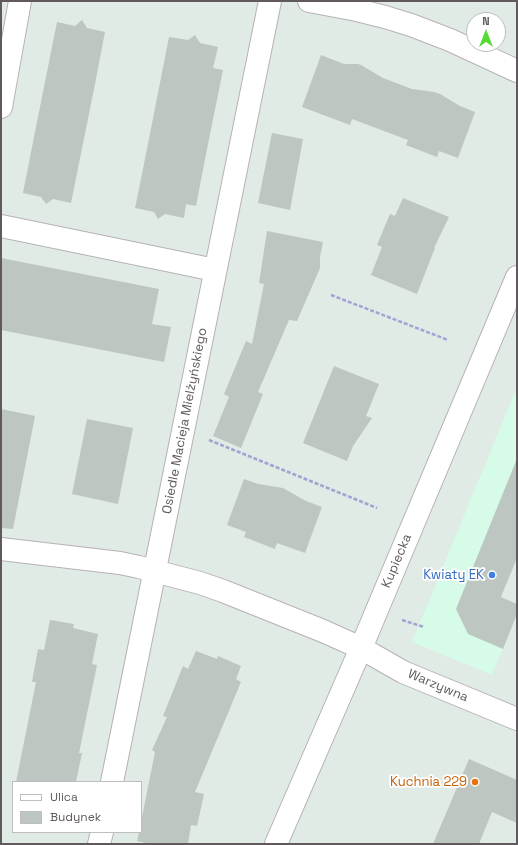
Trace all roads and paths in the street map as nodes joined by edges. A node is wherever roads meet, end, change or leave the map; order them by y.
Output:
1 (20, 1) edge
2 (270, 1) edge
3 (309, 1) edge
4 (517, 71) edge
5 (1, 107) edge
6 (1, 226) edge
7 (215, 270) junction
8 (517, 277) edge
9 (331, 295) dead end
10 (448, 340) dead end
11 (184, 429) junction
12 (377, 508) dead end
13 (1, 550) edge
14 (155, 571) junction
15 (361, 648) junction
16 (517, 719) edge
17 (112, 781) edge
18 (102, 833) edge
19 (99, 844) edge
20 (276, 844) edge

1 - 5 street
2 - 7 street, Osiedle Macieja Mielżyńskiego
3 - 4 street
6 - 7 street
7 - 11 street, Osiedle Macieja Mielżyńskiego
8 - 15 street, Kupiecka
9 - 10 path
11 - 12 path
11 - 14 street, Osiedle Macieja Mielżyńskiego
13 - 14 street
14 - 15 street
14 - 17 street, Osiedle Macieja Mielżyńskiego
15 - 16 street, Warzywna
15 - 20 street, Kupiecka
18 - 19 street

